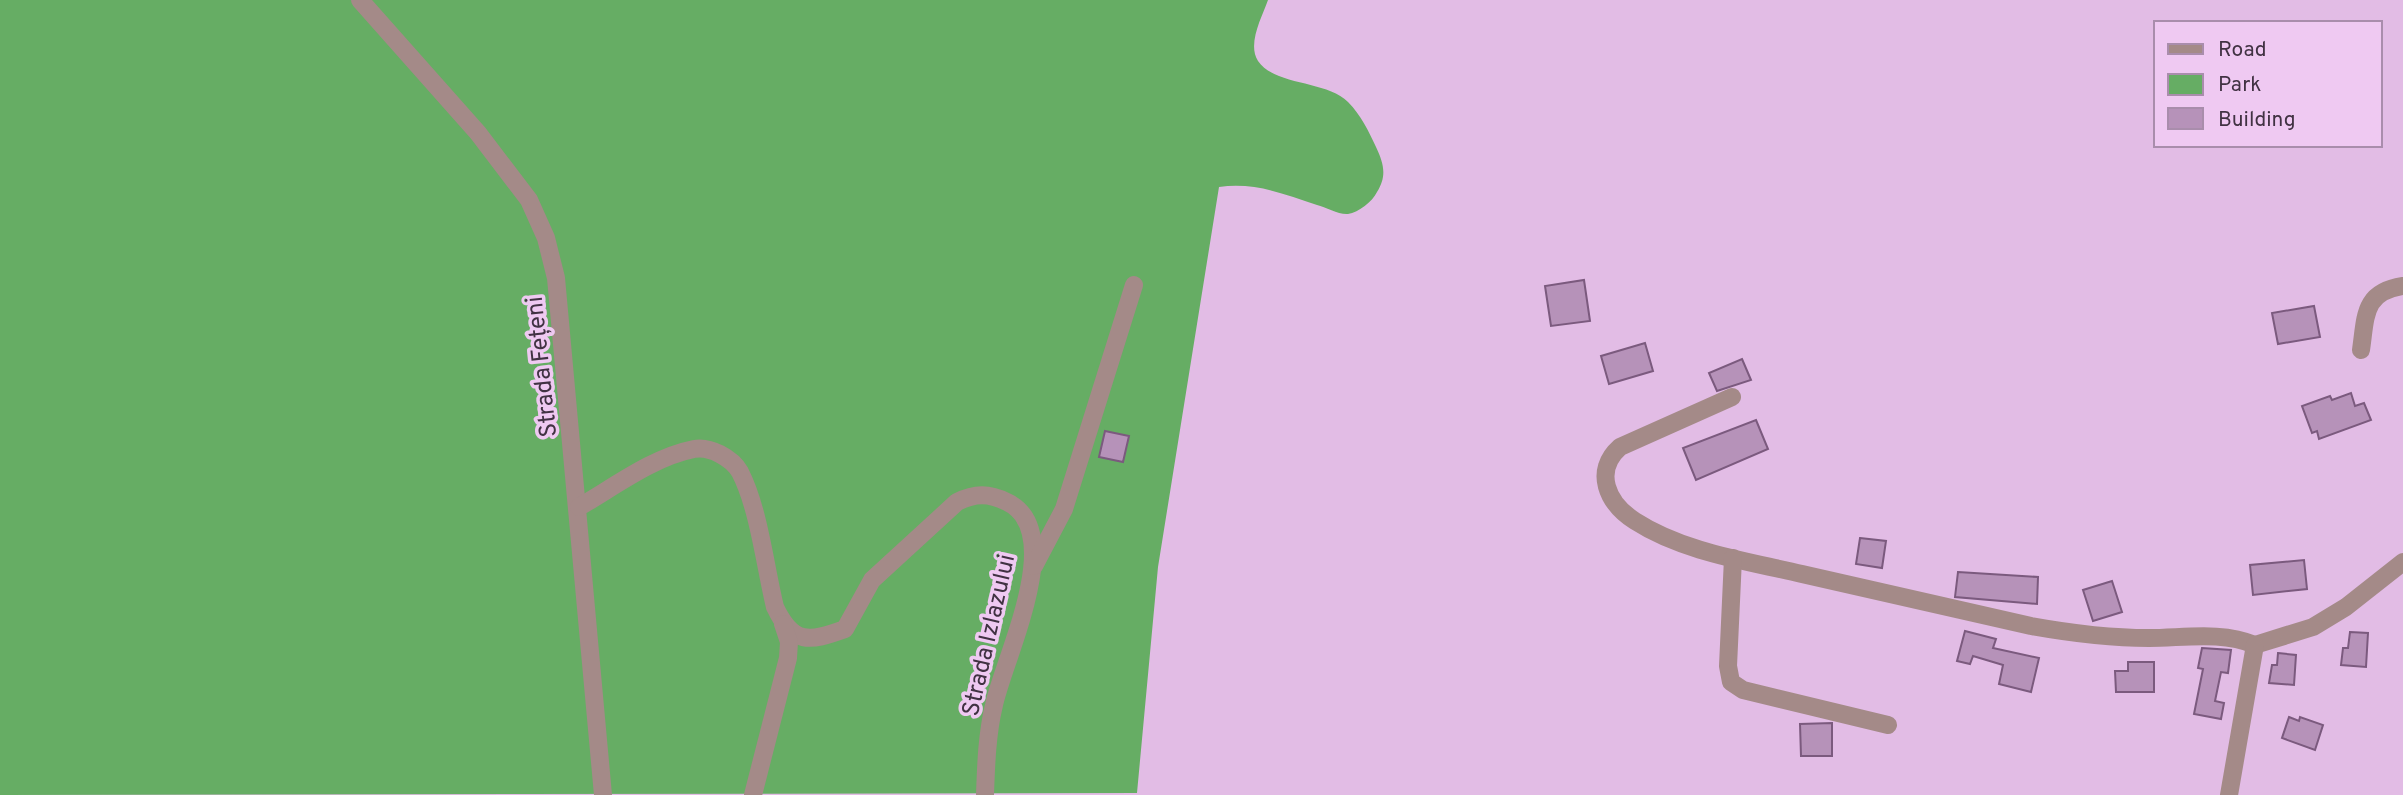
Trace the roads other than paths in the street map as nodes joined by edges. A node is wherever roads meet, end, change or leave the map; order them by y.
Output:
1 (360, 0) edge
2 (1134, 285) dead end
3 (2403, 286) edge
4 (2361, 350) dead end
5 (1732, 397) dead end
6 (579, 507) junction
7 (1733, 558) junction
8 (2403, 562) edge
9 (1034, 565) junction
10 (783, 624) junction
11 (2255, 645) junction
12 (1888, 725) dead end
13 (603, 795) edge
14 (752, 795) edge
15 (985, 795) edge
16 (2229, 795) edge

1 - 6 street, Strada Fețeni
2 - 9 street
3 - 4 street
5 - 7 street
6 - 10 street
6 - 13 street, Strada Fețeni
7 - 11 street
7 - 12 street
8 - 11 street
9 - 10 street, Strada Izlazului
9 - 15 street, Strada Izlazului
10 - 14 street
11 - 16 street

